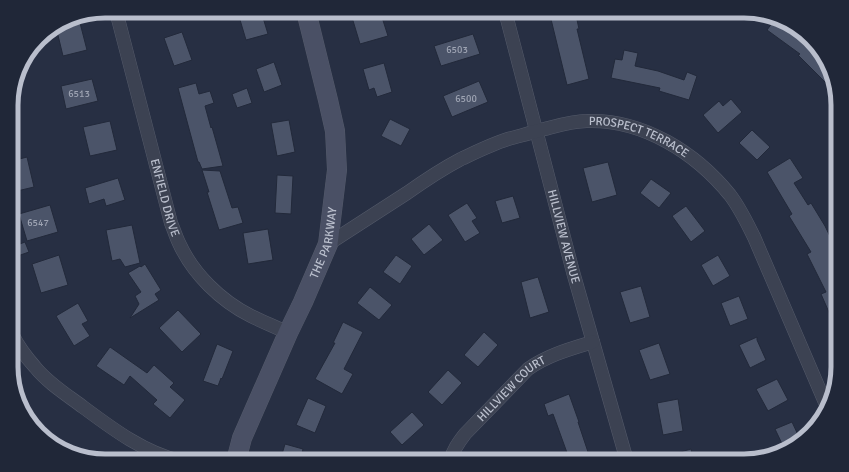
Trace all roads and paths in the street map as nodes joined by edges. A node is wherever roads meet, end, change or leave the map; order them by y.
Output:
1 (118, 18) edge
2 (308, 18) edge
3 (507, 18) edge
4 (536, 132) junction
5 (328, 244) junction
6 (288, 333) junction
7 (593, 342) junction
8 (18, 345) edge
9 (824, 399) edge
10 (158, 454) edge
11 (238, 454) edge
12 (452, 454) edge
13 (625, 454) edge

1 - 6 street, ENFIELD DRIVE
2 - 5 street, THE PARKWAY
3 - 4 street, HILLVIEW AVENUE
4 - 5 street, PROSPECT TERRACE
4 - 7 street, HILLVIEW AVENUE
4 - 9 street, PROSPECT TERRACE
5 - 6 street, THE PARKWAY
6 - 11 street, THE PARKWAY
7 - 12 street, HILLVIEW COURT
7 - 13 street, HILLVIEW AVENUE
8 - 10 street

